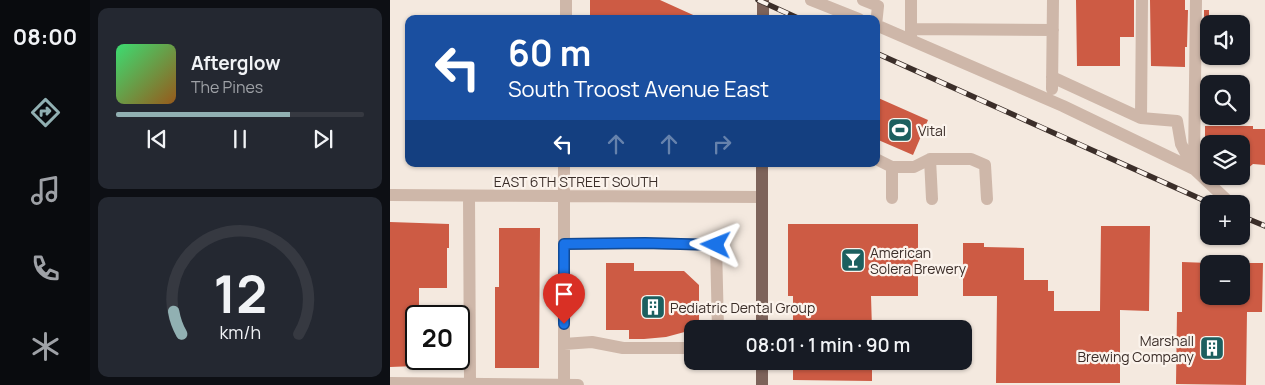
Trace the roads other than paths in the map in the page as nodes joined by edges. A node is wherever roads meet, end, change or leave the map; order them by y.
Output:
1 (566, 0) edge
2 (764, 0) edge
3 (811, 0) edge
4 (863, 0) edge
5 (911, 0) edge
6 (1053, 0) edge
7 (1142, 0) edge
8 (1196, 0) edge
9 (566, 15) edge
10 (763, 15) edge
11 (849, 15) edge
12 (877, 15) edge
13 (880, 26) edge
14 (1053, 30) junction
15 (911, 34) junction
16 (1141, 118) junction
17 (930, 159) junction
18 (880, 160) edge
19 (564, 167) edge
20 (762, 167) edge
21 (892, 167) junction
22 (1194, 169) junction
23 (390, 195) edge
24 (1222, 195) edge
25 (469, 196) junction
26 (564, 197) junction
27 (762, 197) junction
28 (892, 198) dead end
29 (932, 198) dead end
30 (988, 199) dead end
31 (564, 244) junction
32 (718, 320) edge
33 (762, 320) edge
34 (564, 344) junction
35 (684, 348) edge
36 (762, 370) edge
37 (390, 383) edge
38 (415, 384) edge
39 (470, 384) junction
40 (564, 385) edge
41 (578, 385) edge
42 (762, 385) edge

1 - 9 street
2 - 10 main road
3 - 11 street
4 - 12 street
5 - 15 street
6 - 14 street
7 - 16 street
8 - 22 street
13 - 15 street
14 - 15 street
14 - 16 street
15 - 22 street
16 - 22 street
17 - 21 street
17 - 29 street
17 - 30 street
18 - 21 street
19 - 26 street
20 - 27 main road
21 - 28 street
22 - 24 street
23 - 25 street, EAST 6TH STREET SOUTH
25 - 26 street, EAST 6TH STREET SOUTH
25 - 39 street
26 - 27 street, EAST 6TH STREET SOUTH
26 - 31 street
27 - 33 main road
31 - 32 street
31 - 34 street
34 - 35 street
34 - 40 street
36 - 42 main road
37 - 38 street
38 - 39 street
39 - 40 street
40 - 41 street

